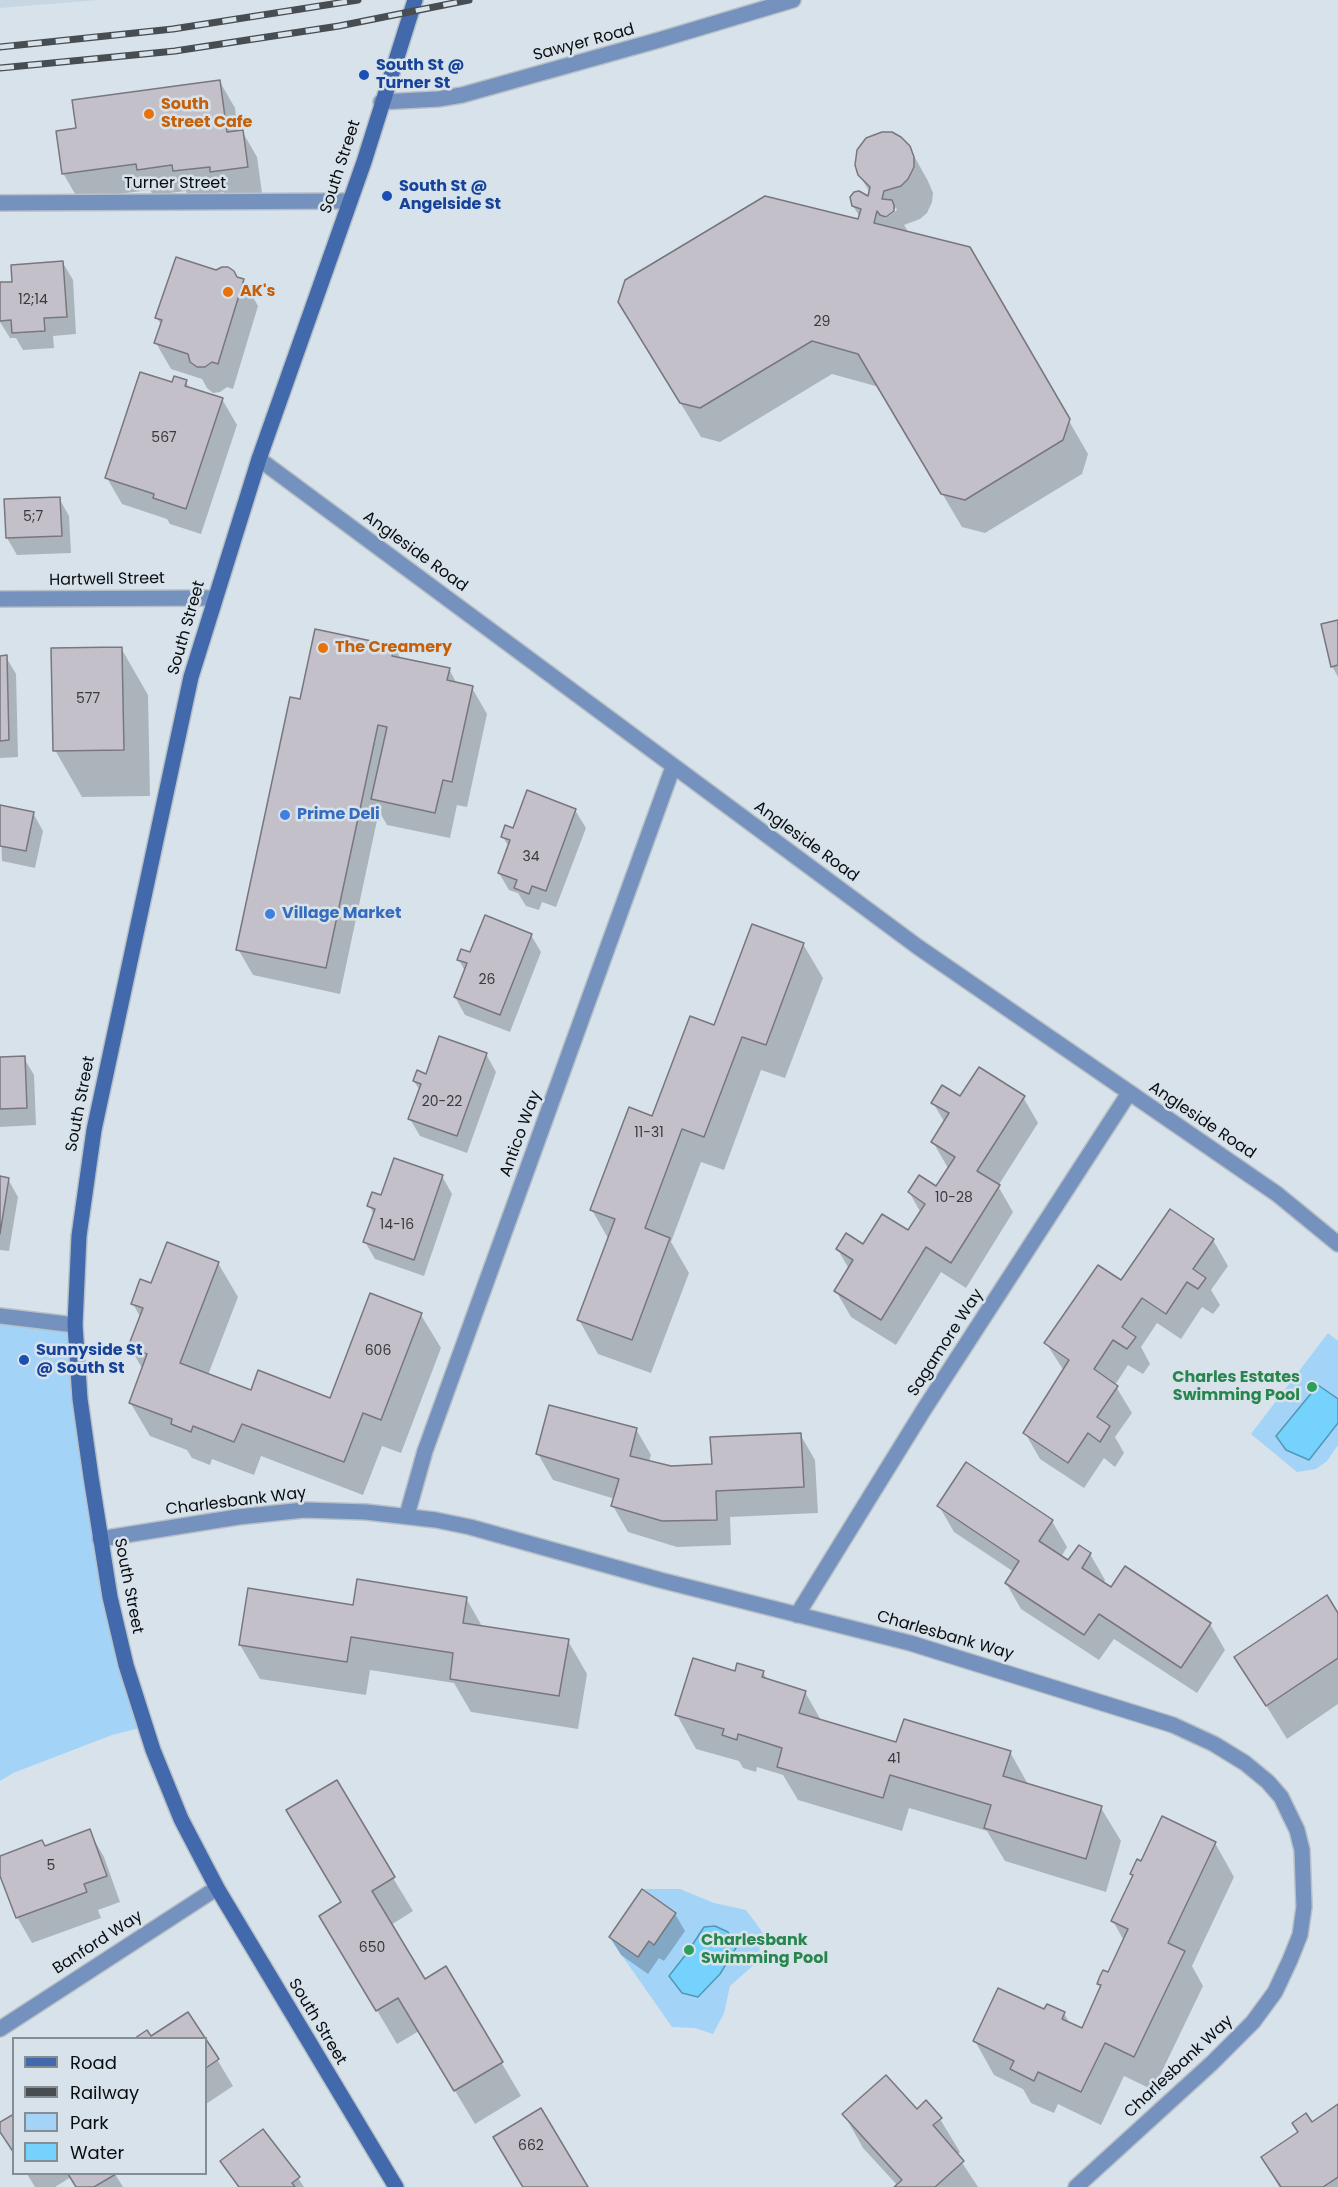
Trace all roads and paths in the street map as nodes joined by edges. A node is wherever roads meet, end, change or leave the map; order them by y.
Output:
1 (415, 0) edge
2 (793, 0) edge
3 (381, 102) junction
4 (350, 201) junction
5 (0, 203) edge
6 (259, 459) junction
7 (214, 598) junction
8 (0, 599) edge
9 (673, 767) junction
10 (1129, 1093) junction
11 (1338, 1244) edge
12 (0, 1316) edge
13 (75, 1325) junction
14 (407, 1515) junction
15 (100, 1539) junction
16 (797, 1615) junction
17 (217, 1888) junction
18 (0, 2029) edge
19 (396, 2187) edge
20 (1076, 2187) edge

1 - 3 main road, South Street
2 - 3 street, Sawyer Road
3 - 4 main road, South Street
4 - 5 street, Turner Street
4 - 6 main road, South Street
6 - 7 main road, South Street
6 - 9 street, Angleside Road
7 - 8 street, Hartwell Street
7 - 13 main road, South Street
9 - 10 street, Angleside Road
9 - 14 street, Antico Way
10 - 11 street, Angleside Road
10 - 16 street, Sagamore Way
12 - 13 street
13 - 15 main road, South Street
14 - 15 street, Charlesbank Way
14 - 16 street, Charlesbank Way
15 - 17 main road, South Street
16 - 20 street, Charlesbank Way
17 - 18 street, Banford Way
17 - 19 main road, South Street

